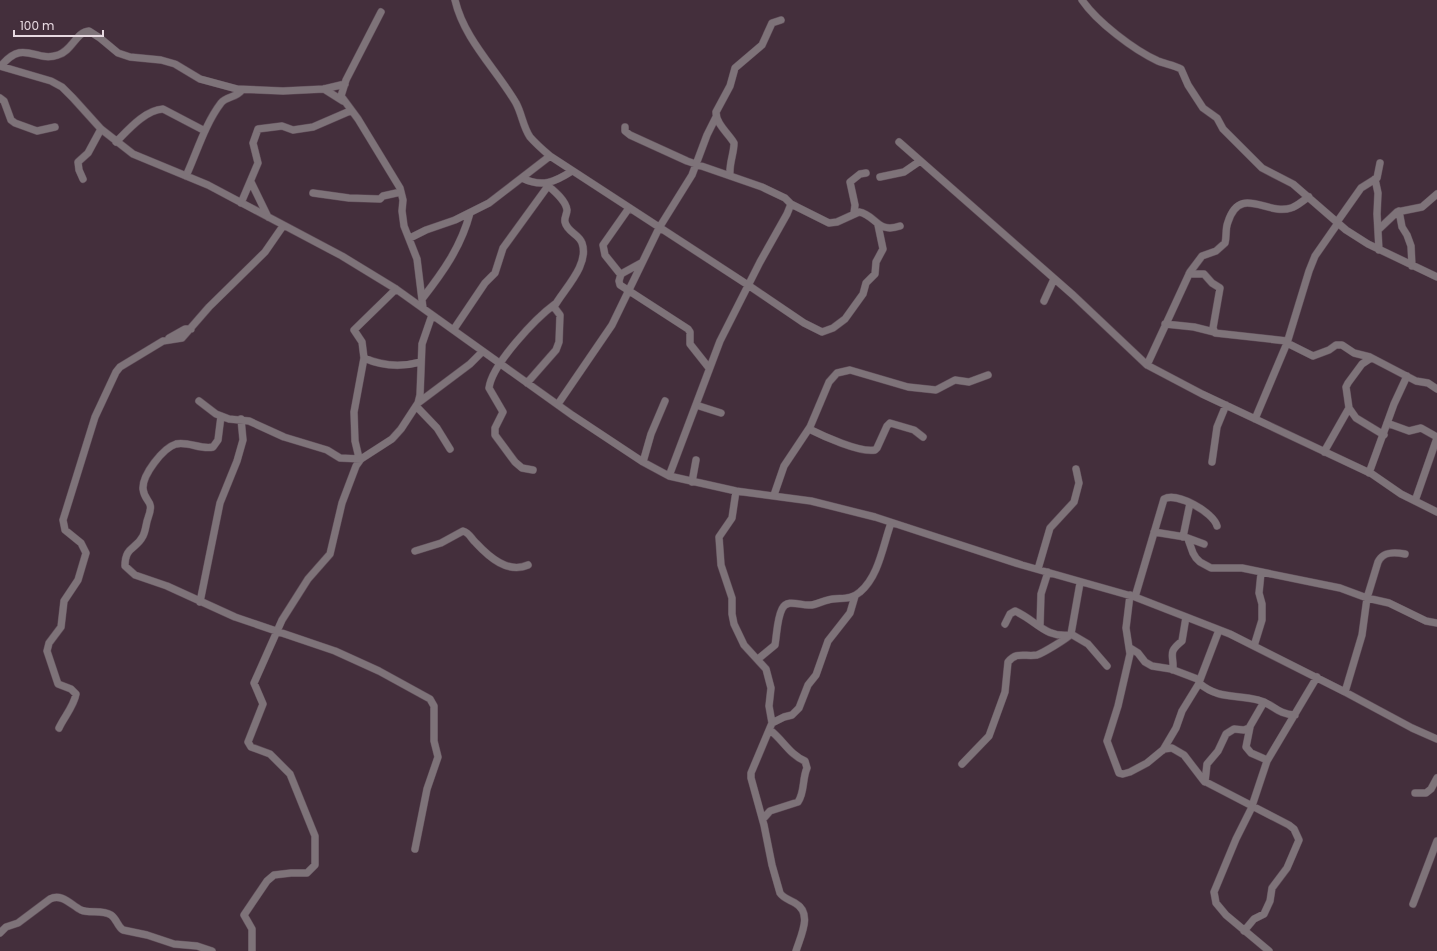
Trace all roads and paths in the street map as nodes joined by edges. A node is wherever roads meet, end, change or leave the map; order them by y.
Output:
1 (455, 0) edge
2 (1082, 0) edge
3 (380, 12) dead end
4 (781, 20) dead end
5 (0, 66) edge
6 (345, 84) junction
7 (324, 88) junction
8 (242, 90) junction
9 (0, 98) edge
10 (343, 101) junction
11 (350, 111) junction
12 (716, 117) junction
13 (55, 127) dead end
14 (625, 127) dead end
15 (101, 129) junction
16 (205, 131) junction
17 (116, 142) junction
18 (899, 142) dead end
19 (550, 156) junction
20 (920, 161) junction
21 (1380, 163) dead end
22 (697, 164) junction
23 (572, 171) junction
24 (866, 173) dead end
25 (730, 175) junction
26 (186, 176) junction
27 (880, 177) dead end
28 (522, 178) junction
29 (83, 179) dead end
30 (1375, 179) junction
31 (251, 182) junction
32 (547, 185) junction
33 (401, 192) junction
34 (313, 193) dead end
35 (1437, 194) edge
36 (1309, 196) junction
37 (241, 203) junction
38 (791, 204) junction
39 (629, 208) junction
40 (1399, 211) junction
41 (470, 213) junction
42 (854, 213) junction
43 (268, 218) junction
44 (1337, 222) junction
45 (878, 225) junction
46 (283, 226) junction
47 (900, 226) dead end
48 (659, 228) junction
49 (1378, 230) junction
50 (410, 238) junction
51 (1379, 250) junction
52 (641, 263) junction
53 (1412, 266) junction
54 (1189, 274) junction
55 (621, 275) junction
56 (1437, 277) edge
57 (1054, 279) junction
58 (748, 285) junction
59 (396, 289) junction
60 (627, 291) junction
61 (422, 299) junction
62 (1044, 301) dead end
63 (555, 304) junction
64 (423, 308) junction
65 (432, 315) junction
66 (1165, 324) junction
67 (454, 329) junction
68 (1214, 332) junction
69 (1287, 342) junction
70 (482, 352) junction
71 (364, 358) junction
72 (1371, 358) junction
73 (421, 362) junction
74 (500, 364) junction
75 (1147, 365) junction
76 (709, 368) junction
77 (988, 375) dead end
78 (1407, 376) junction
79 (527, 383) junction
80 (1437, 389) edge
81 (199, 401) dead end
82 (666, 401) dead end
83 (417, 404) junction
84 (558, 404) junction
85 (696, 405) junction
86 (1226, 405) junction
87 (1349, 408) junction
88 (721, 413) dead end
89 (221, 416) junction
90 (1255, 419) junction
91 (241, 420) junction
92 (1387, 423) junction
93 (809, 429) junction
94 (1384, 435) junction
95 (923, 437) dead end
96 (1437, 437) edge
97 (450, 449) dead end
98 (1324, 452) junction
99 (360, 459) junction
100 (696, 460) dead end
101 (642, 462) junction
102 (1212, 462) dead end
103 (1076, 469) dead end
104 (533, 470) dead end
105 (1369, 473) junction
106 (670, 476) junction
107 (692, 482) junction
108 (736, 491) junction
109 (774, 495) junction
110 (1415, 501) junction
111 (1190, 503) junction
112 (1437, 512) edge
113 (891, 523) junction
114 (1217, 526) dead end
115 (1154, 532) junction
116 (1186, 538) junction
117 (1204, 544) dead end
118 (415, 551) dead end
119 (1405, 554) dead end
120 (528, 565) dead end
121 (1038, 570) junction
122 (1048, 572) junction
123 (1261, 572) junction
124 (1080, 583) junction
125 (855, 596) junction
126 (1133, 596) junction
127 (1367, 598) junction
128 (200, 602) junction
129 (1186, 617) junction
130 (1437, 622) edge
131 (1005, 624) dead end
132 (1040, 626) junction
133 (277, 630) junction
134 (1220, 630) junction
135 (1071, 635) junction
136 (1254, 646) junction
137 (1130, 648) junction
138 (758, 659) junction
139 (1108, 666) dead end
140 (1173, 670) junction
141 (1317, 677) junction
142 (1200, 682) junction
143 (1345, 692) junction
144 (1264, 702) junction
145 (1295, 715) junction
146 (771, 727) junction
147 (1250, 727) junction
148 (58, 728) dead end
149 (1437, 739) edge
150 (1162, 751) junction
151 (1267, 760) junction
152 (962, 764) dead end
153 (1437, 778) edge
154 (1205, 782) junction
155 (1415, 793) dead end
156 (1252, 806) junction
157 (763, 819) junction
158 (1437, 841) edge
159 (415, 849) dead end
160 (1413, 904) dead end
161 (1244, 931) junction
162 (0, 933) edge
163 (212, 951) edge
164 (252, 951) edge
165 (796, 951) edge
166 (1269, 951) edge

1 - 19 street
2 - 36 street
3 - 6 street
4 - 12 street
5 - 8 street
5 - 15 street
6 - 7 street
6 - 10 street
7 - 8 street
7 - 10 street
8 - 16 street
9 - 13 street
10 - 11 street
11 - 31 street
11 - 33 street
12 - 22 street
12 - 25 street
14 - 22 street
15 - 17 street
15 - 29 street
16 - 17 street
16 - 26 street
17 - 26 street
18 - 20 street
19 - 23 street
19 - 28 street
20 - 27 street
20 - 57 street
21 - 30 street
22 - 25 street
22 - 48 street
23 - 32 street
23 - 39 street
24 - 42 street
25 - 38 street
26 - 37 street
28 - 32 street
28 - 41 street
30 - 44 street
30 - 49 street
31 - 37 street
31 - 43 street
32 - 63 street
32 - 67 street
33 - 34 street
33 - 50 street
35 - 40 street
36 - 44 street
36 - 54 street
37 - 43 street
38 - 42 street
38 - 58 street
39 - 48 street
39 - 55 street
40 - 49 street
40 - 53 street
41 - 50 street
41 - 61 street
42 - 45 street
43 - 46 street
44 - 51 street
44 - 69 street
45 - 47 street
45 - 58 street
46 - 59 street
46 - 148 street
48 - 52 street
48 - 58 street
49 - 51 street
50 - 61 street
51 - 53 street
52 - 55 street
52 - 60 street
53 - 56 street
54 - 66 street
54 - 68 street
55 - 60 street
57 - 62 street
57 - 75 street
58 - 76 street
59 - 64 street
59 - 71 street
60 - 76 street
60 - 84 street
61 - 64 street
63 - 74 street
63 - 79 street
64 - 65 street
65 - 67 street
65 - 73 street
66 - 68 street
66 - 75 street
67 - 70 street
68 - 69 street
69 - 72 street
69 - 90 street
70 - 74 street
70 - 83 street
71 - 73 street
71 - 99 street
72 - 78 street
72 - 87 street
73 - 83 street
74 - 79 street
74 - 104 street
75 - 86 street
76 - 85 street
77 - 93 street
78 - 80 street
78 - 92 street
79 - 84 street
81 - 89 street
82 - 101 street
83 - 97 street
83 - 99 street
84 - 101 street
85 - 88 street
85 - 106 street
86 - 90 street
86 - 102 street
87 - 94 street
87 - 98 street
89 - 91 street
89 - 128 street
90 - 98 street
91 - 99 street
91 - 128 street
92 - 94 street
92 - 96 street
93 - 95 street
93 - 109 street
94 - 105 street
96 - 110 street
98 - 105 street
99 - 133 street
100 - 107 street
101 - 106 street
103 - 121 street
105 - 110 street
106 - 107 street
107 - 108 street
108 - 109 street
108 - 138 street
109 - 113 street
110 - 112 street
111 - 114 street
111 - 115 street
111 - 116 street
113 - 121 street
113 - 125 street
115 - 116 street
115 - 126 street
116 - 117 street
116 - 123 street
118 - 120 street
119 - 127 street
121 - 122 street
122 - 124 street
122 - 132 street
123 - 127 street
123 - 136 street
124 - 126 street
124 - 135 street
125 - 138 street
125 - 146 street
126 - 129 street
126 - 137 street
127 - 130 street
127 - 143 street
128 - 133 street
129 - 134 street
129 - 140 street
131 - 132 street
132 - 135 street
133 - 159 street
133 - 164 street
134 - 136 street
134 - 142 street
135 - 139 street
135 - 152 street
136 - 141 street
137 - 140 street
137 - 150 street
138 - 146 street
140 - 142 street
141 - 143 street
141 - 145 street
142 - 144 street
142 - 150 street
143 - 149 street
144 - 145 street
144 - 147 street
145 - 151 street
146 - 157 street
146 - 157 street
147 - 151 street
147 - 154 street
150 - 154 street
151 - 156 street
153 - 155 street
154 - 156 street
156 - 161 street
156 - 161 street
157 - 165 street
158 - 160 street
161 - 166 street
162 - 163 street

